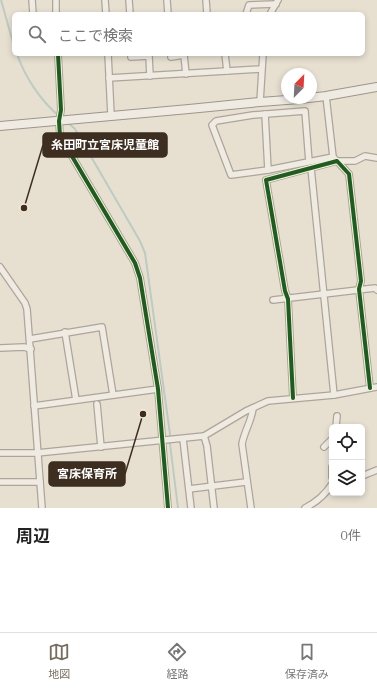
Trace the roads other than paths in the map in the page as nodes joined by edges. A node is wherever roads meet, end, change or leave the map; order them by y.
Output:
1 (32, 0) edge
2 (56, 0) edge
3 (105, 0) edge
4 (130, 0) edge
5 (167, 0) edge
6 (206, 0) edge
7 (277, 2) edge
8 (33, 12) edge
9 (56, 12) edge
10 (106, 12) edge
11 (130, 12) edge
12 (168, 12) edge
13 (207, 12) edge
14 (247, 12) edge
15 (271, 12) edge
16 (58, 56) edge
17 (108, 56) edge
18 (131, 56) edge
19 (148, 56) edge
20 (148, 56) edge
21 (171, 56) edge
22 (184, 56) edge
23 (184, 56) edge
24 (225, 56) edge
25 (263, 56) edge
26 (261, 69) junction
27 (227, 71) junction
28 (186, 74) junction
29 (150, 76) junction
30 (109, 78) junction
31 (377, 87) edge
32 (326, 96) junction
33 (260, 102) junction
34 (265, 114) junction
35 (111, 115) junction
36 (59, 121) junction
37 (0, 126) edge
38 (377, 158) edge
39 (335, 159) junction
40 (308, 162) junction
41 (311, 168) junction
42 (268, 170) junction
43 (0, 267) edge
44 (360, 289) junction
45 (377, 290) edge
46 (324, 294) junction
47 (288, 299) junction
48 (273, 300) dead end
49 (65, 332) junction
50 (30, 339) junction
51 (0, 348) edge
52 (31, 349) junction
53 (377, 387) edge
54 (370, 388) junction
55 (158, 389) junction
56 (113, 395) junction
57 (334, 395) junction
58 (293, 398) junction
59 (76, 400) junction
60 (97, 404) dead end
61 (34, 406) junction
62 (253, 408) junction
63 (338, 416) dead end
64 (337, 424) edge
65 (204, 436) junction
66 (183, 439) junction
67 (163, 440) junction
68 (329, 442) edge
69 (101, 447) junction
70 (324, 447) dead end
71 (0, 453) edge
72 (37, 453) junction
73 (377, 470) edge
74 (365, 475) edge
75 (0, 482) edge
76 (40, 482) junction
77 (246, 482) junction
78 (211, 487) junction
79 (189, 489) junction
80 (329, 489) edge
81 (321, 499) junction
82 (42, 508) edge
83 (168, 508) edge
84 (191, 508) edge
85 (214, 508) edge
86 (251, 508) edge
87 (305, 508) edge
88 (314, 508) edge

1 - 8 street
2 - 9 street
3 - 10 street
4 - 11 street
5 - 12 street
6 - 13 street
7 - 14 street
7 - 15 street
16 - 36 street
17 - 30 street
18 - 19 street
20 - 29 street
21 - 23 street
22 - 28 street
24 - 27 street
25 - 26 street
26 - 27 street
26 - 33 street
27 - 28 street
28 - 29 street
29 - 30 street
30 - 35 street
31 - 32 street
32 - 33 street
32 - 39 street
33 - 35 street
34 - 40 street
34 - 42 street
34 - 42 street
35 - 36 street
36 - 37 street
36 - 55 street
38 - 39 street
39 - 40 street
39 - 41 street
39 - 44 street
40 - 42 street
41 - 46 street
41 - 47 street
43 - 50 street
44 - 45 street
44 - 46 street
44 - 54 street
46 - 47 street
46 - 57 street
47 - 48 street
47 - 58 street
49 - 50 street
49 - 56 street
49 - 59 street
50 - 52 street
51 - 52 street
52 - 61 street
53 - 54 street
54 - 57 street
55 - 56 street
55 - 67 street
56 - 59 street
57 - 58 street
58 - 62 street
59 - 61 street
60 - 69 street
61 - 72 street
62 - 65 street
62 - 77 street
63 - 64 street
65 - 66 street
65 - 78 street
66 - 67 street
66 - 79 street
67 - 69 street
67 - 83 street
68 - 70 street
69 - 72 street
71 - 72 street
72 - 76 street
73 - 74 street
75 - 76 street
76 - 82 street
77 - 78 street
77 - 86 street
78 - 79 street
78 - 85 street
79 - 84 street
80 - 81 street
81 - 87 street
81 - 88 street

